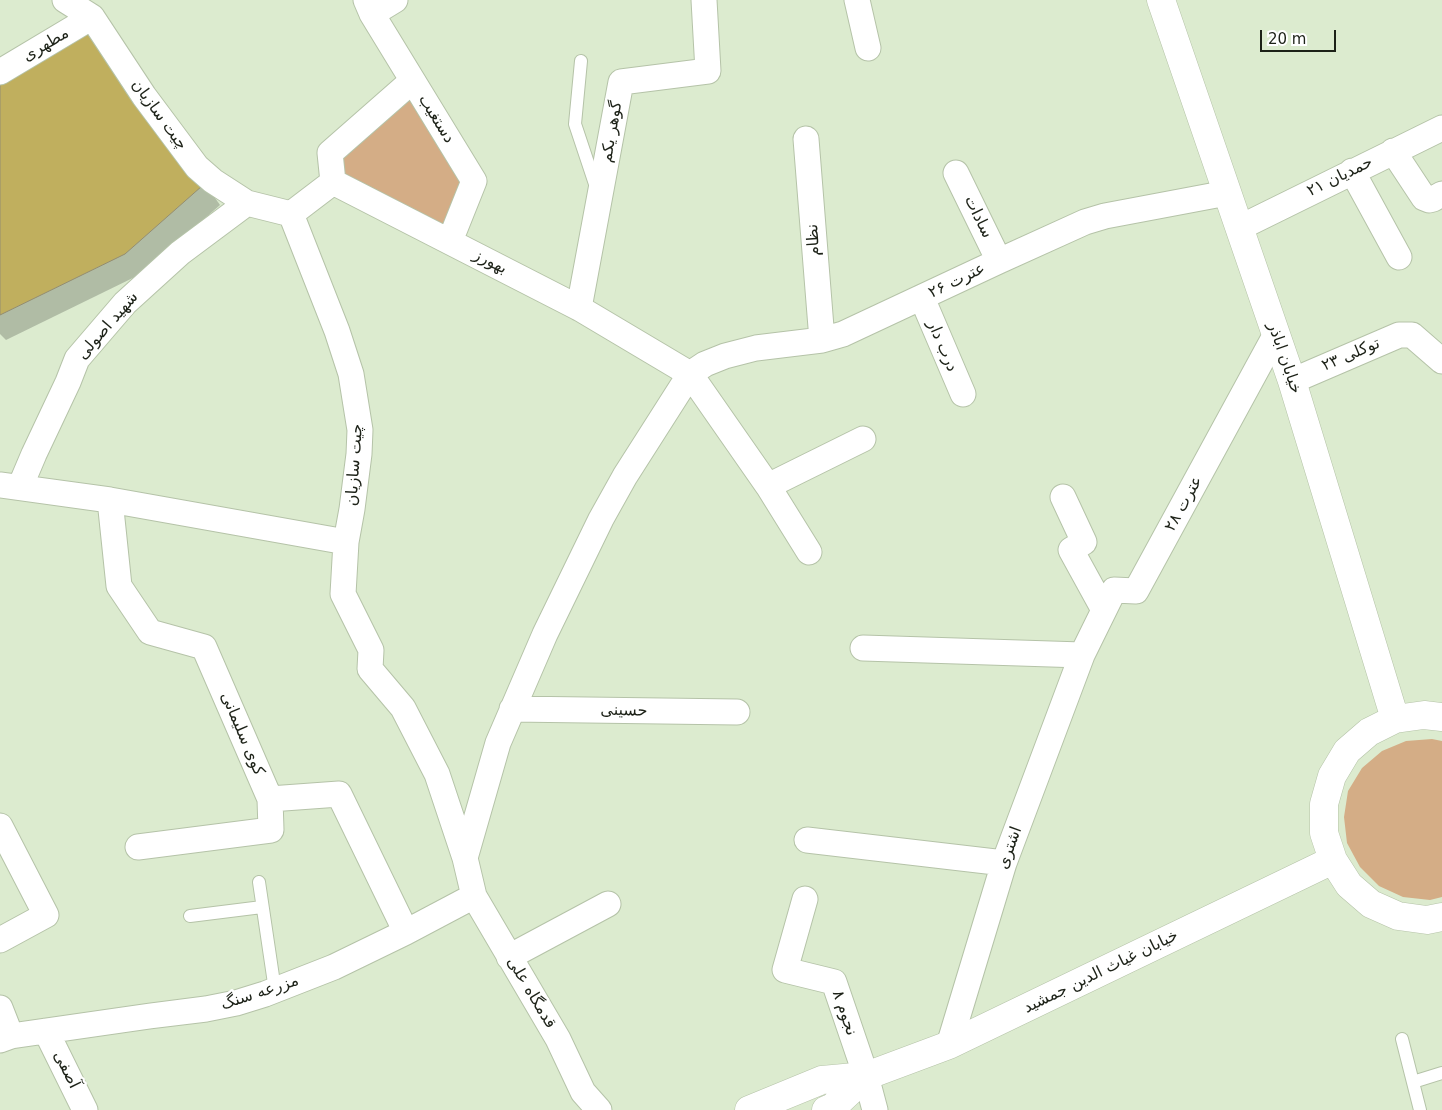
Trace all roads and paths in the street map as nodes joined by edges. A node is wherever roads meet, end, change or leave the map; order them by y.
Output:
1 (65, 0) edge
2 (396, 0) edge
3 (704, 0) edge
4 (857, 0) edge
5 (1161, 0) edge
6 (369, 7) edge
7 (93, 9) edge
8 (868, 48) dead end
9 (581, 61) dead end
10 (0, 72) edge
11 (412, 81) junction
12 (1442, 128) edge
13 (806, 139) dead end
14 (1393, 151) junction
15 (1352, 171) junction
16 (956, 173) dead end
17 (333, 182) junction
18 (1227, 192) junction
19 (1442, 194) edge
20 (600, 200) junction
21 (247, 203) junction
22 (291, 214) junction
23 (1239, 228) junction
24 (450, 241) junction
25 (1399, 257) dead end
26 (999, 261) junction
27 (922, 298) junction
28 (579, 308) junction
29 (1276, 334) junction
30 (822, 340) junction
31 (1442, 361) edge
32 (690, 374) junction
33 (1292, 381) junction
34 (963, 394) dead end
35 (863, 438) dead end
36 (10, 486) edge
37 (768, 486) junction
38 (1063, 497) dead end
39 (110, 500) junction
40 (346, 542) junction
41 (808, 552) dead end
42 (1104, 610) junction
43 (863, 648) dead end
44 (1082, 656) junction
45 (512, 709) junction
46 (737, 712) dead end
47 (1442, 717) edge
48 (1396, 719) junction
49 (270, 799) junction
50 (0, 826) edge
51 (807, 840) dead end
52 (138, 847) dead end
53 (464, 858) junction
54 (1333, 860) junction
55 (1004, 864) junction
56 (259, 882) dead end
57 (474, 896) junction
58 (805, 899) dead end
59 (608, 904) dead end
60 (262, 907) junction
61 (190, 916) dead end
62 (1442, 918) edge
63 (406, 932) junction
64 (0, 940) edge
65 (510, 957) junction
66 (276, 990) junction
67 (0, 1008) edge
68 (46, 1031) junction
69 (5, 1038) edge
70 (1402, 1039) dead end
71 (950, 1045) junction
72 (1442, 1073) edge
73 (866, 1076) junction
74 (1413, 1082) junction
75 (587, 1106) edge
76 (85, 1110) edge
77 (749, 1110) edge
78 (826, 1110) edge
79 (875, 1110) edge
80 (1420, 1110) edge

1 - 7 street
2 - 6 street
3 - 20 street, گوهر یکم
4 - 8 street
5 - 18 main road, خیابان اباذر
6 - 11 street, دستغیب
7 - 10 street, مطهری
7 - 21 street, چیت سازیان
9 - 20 lane
11 - 17 street
11 - 24 street, دستغیب
12 - 14 street, حمدیان ۲۱
13 - 30 street, نظام
14 - 15 street, حمدیان ۲۱
14 - 19 street
15 - 23 street, حمدیان ۲۱
15 - 25 street
16 - 26 street, سادات
17 - 22 street
17 - 24 street, بهورز
18 - 23 main road, خیابان اباذر
18 - 26 street, عترت ۲۶
20 - 28 street, گوهر یکم
21 - 22 street, چیت سازیان
21 - 36 street, شهید اصولی
22 - 40 street, چیت سازیان
23 - 29 main road, خیابان اباذر
24 - 28 street, بهورز
26 - 27 street, عترت ۲۶
27 - 30 street, عترت ۲۶
27 - 34 street, درب دار
28 - 32 street, بهورز
29 - 33 main road, خیابان اباذر
29 - 42 street, عترت ۲۸
30 - 32 street, عترت ۲۶
31 - 33 street, توکلی ۲۳
32 - 37 street
32 - 45 street
33 - 48 main road, خیابان اباذر
35 - 37 street
36 - 39 street
37 - 41 street
38 - 42 street
39 - 40 street
39 - 49 street, کوی سلیمانی
40 - 53 street, چیت سازیان
42 - 44 street, عترت ۲۸
43 - 44 street
44 - 55 street, اشتری
45 - 46 street, حسینی
45 - 53 street
47 - 48 main road
48 - 54 main road
49 - 52 street
49 - 63 street
50 - 64 street
51 - 55 street
53 - 57 street, چیت سازیان
54 - 62 main road
54 - 71 main road, خیابان غیاث الدین جمشید
55 - 71 street, اشتری
56 - 60 lane
57 - 63 street, مزرعه سنگ
57 - 65 street, قدمگاه علی
58 - 73 street, نجوم ۸
59 - 65 street
60 - 61 lane
60 - 66 lane
63 - 66 street, مزرعه سنگ
65 - 75 street, قدمگاه علی
66 - 68 street, مزرعه سنگ
67 - 69 street
68 - 69 street, مزرعه سنگ
68 - 76 street, آصفی
70 - 74 lane
71 - 73 main road, خیابان غیاث الدین جمشید
72 - 74 lane
73 - 77 main road, خیابان غیاث الدین جمشید
73 - 78 main road, خیابان غیاث الدین جمشید
73 - 79 street
74 - 80 lane

